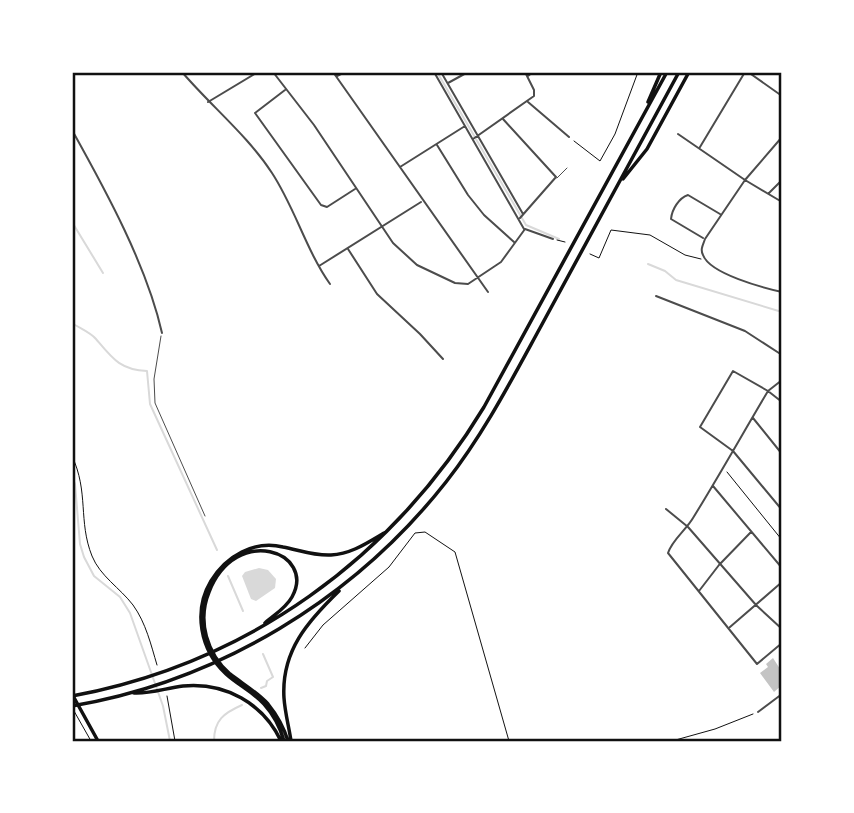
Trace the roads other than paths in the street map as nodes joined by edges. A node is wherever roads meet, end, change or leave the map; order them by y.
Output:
1 (182, 72) edge
2 (258, 72) edge
3 (272, 72) edge
4 (333, 72) edge
5 (345, 72) edge
6 (435, 72) edge
7 (441, 72) edge
8 (468, 72) edge
9 (525, 72) edge
10 (533, 72) edge
11 (661, 72) edge
12 (667, 72) edge
13 (679, 72) edge
14 (690, 72) edge
15 (746, 72) edge
16 (337, 77) junction
17 (527, 77) junction
18 (447, 83) junction
19 (286, 89) junction
20 (782, 96) edge
21 (208, 102) junction
22 (527, 102) junction
23 (503, 119) junction
24 (639, 124) junction
25 (465, 125) junction
26 (72, 130) edge
27 (678, 134) dead end
28 (476, 137) junction
29 (569, 137) road end
30 (782, 137) edge
31 (437, 145) junction
32 (699, 148) junction
33 (399, 168) junction
34 (567, 168) dead end
35 (556, 177) junction
36 (745, 180) junction
37 (782, 180) edge
38 (617, 186) junction
39 (356, 188) junction
40 (769, 193) junction
41 (423, 201) junction
42 (782, 202) edge
43 (721, 215) junction
44 (521, 217) junction
45 (382, 228) junction
46 (525, 229) junction
47 (553, 239) road end
48 (705, 239) junction
49 (514, 243) junction
50 (348, 249) junction
51 (318, 267) junction
52 (478, 278) junction
53 (330, 284) dead end
54 (488, 292) dead end
55 (782, 292) edge
56 (656, 296) dead end
57 (162, 333) joint
58 (782, 355) edge
59 (443, 359) dead end
60 (782, 380) edge
61 (768, 391) junction
62 (782, 402) edge
63 (752, 417) junction
64 (733, 451) junction
65 (782, 454) edge
66 (713, 486) junction
67 (666, 509) dead end
68 (782, 510) edge
69 (205, 516) dead end
70 (688, 527) junction
71 (391, 528) junction
72 (751, 531) junction
73 (719, 565) junction
74 (782, 568) edge
75 (353, 577) junction
76 (782, 582) edge
77 (698, 592) junction
78 (756, 605) junction
79 (729, 628) junction
80 (782, 629) edge
81 (252, 632) junction
82 (782, 643) edge
83 (141, 692) junction
84 (782, 694) edge
85 (72, 695) edge
86 (72, 706) edge
87 (758, 712) road end
88 (98, 741) edge
89 (286, 741) edge

1 - 21 street
2 - 21 street
3 - 19 street
4 - 16 street
5 - 16 street
6 - 25 street
7 - 18 street
8 - 18 street
9 - 17 street
10 - 17 street
11 - 24 main road
12 - 24 main road
13 - 38 main road
14 - 38 main road
15 - 20 street
15 - 32 street
16 - 33 street
17 - 22 street
18 - 28 street
19 - 39 street
19 - 39 street
21 - 51 street
22 - 23 street
22 - 29 street
23 - 28 street
23 - 35 street
24 - 71 main road
25 - 28 street
25 - 31 street
26 - 57 street
27 - 32 street
28 - 44 street
28 - 44 street
30 - 36 street
31 - 33 street
31 - 49 street
32 - 36 street
33 - 41 street
34 - 35 lane
35 - 44 street
36 - 40 street
36 - 43 street
37 - 40 street
38 - 75 main road
39 - 45 street
40 - 42 street
41 - 45 street
41 - 52 street
43 - 48 street
43 - 48 street
44 - 46 street
45 - 50 street
45 - 52 street
46 - 47 street
46 - 49 street
48 - 55 street
49 - 52 street
50 - 51 street
50 - 59 street
51 - 53 street
52 - 54 street
56 - 58 street
57 - 69 lane
60 - 61 street
61 - 62 street
61 - 63 street
61 - 64 street
63 - 64 street
63 - 65 street
64 - 66 street
64 - 68 street
66 - 70 street
66 - 72 street
67 - 70 street
70 - 73 street
70 - 77 street
71 - 81 main road
71 - 89 main road
72 - 73 street
72 - 74 street
73 - 77 street
73 - 78 street
75 - 83 main road
75 - 89 main road
76 - 78 street
77 - 79 street
78 - 79 street
78 - 80 street
79 - 82 street
81 - 85 main road
81 - 89 main road
83 - 86 main road
83 - 89 main road
84 - 87 street
85 - 88 main road

